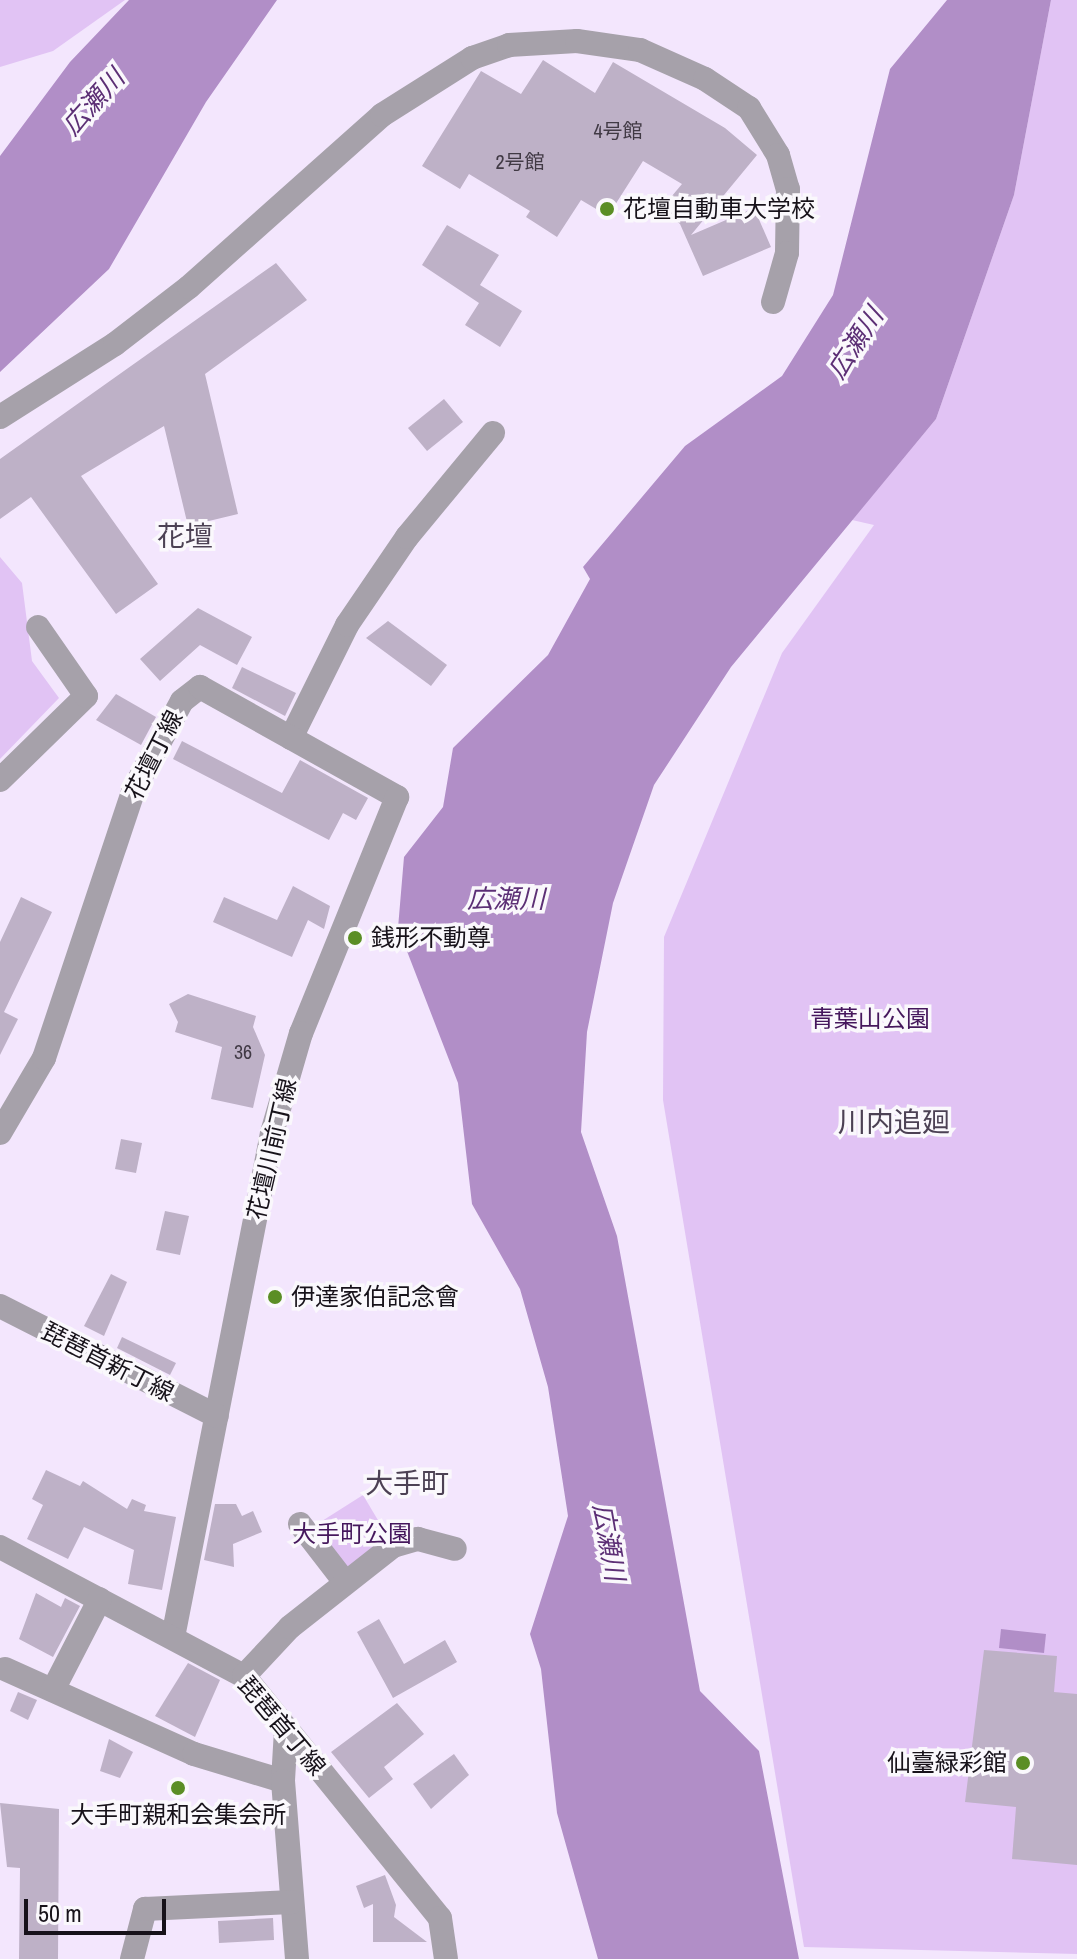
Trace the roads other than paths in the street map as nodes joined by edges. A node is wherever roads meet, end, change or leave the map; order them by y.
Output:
1 (773, 302) dead end
2 (0, 417) edge
3 (493, 433) dead end
4 (38, 627) dead end
5 (291, 738) junction
6 (0, 780) edge
7 (0, 1133) edge
8 (0, 1306) edge
9 (217, 1416) junction
10 (300, 1524) dead end
11 (0, 1547) edge
12 (455, 1549) dead end
13 (344, 1581) junction
14 (100, 1599) junction
15 (173, 1637) junction
16 (5, 1669) dead end
17 (244, 1676) junction
18 (53, 1690) junction
19 (286, 1730) junction
20 (283, 1781) junction
21 (292, 1902) junction
22 (132, 1959) edge
23 (297, 1959) edge
24 (446, 1959) edge

1 - 2 street
3 - 5 street
4 - 6 street
5 - 7 street, 花壇丁線
5 - 9 street, 花壇川前丁線
8 - 9 street, 琵琶首新丁線
9 - 15 street, 花壇川前丁線
10 - 13 street
11 - 14 street, 琵琶首丁線
12 - 13 street
13 - 17 street
14 - 15 street, 琵琶首丁線
14 - 18 street
15 - 17 street, 琵琶首丁線
16 - 18 street
17 - 19 street, 琵琶首丁線
18 - 20 street
19 - 20 street
19 - 24 street, 琵琶首丁線
20 - 21 street
21 - 22 street
21 - 23 street

